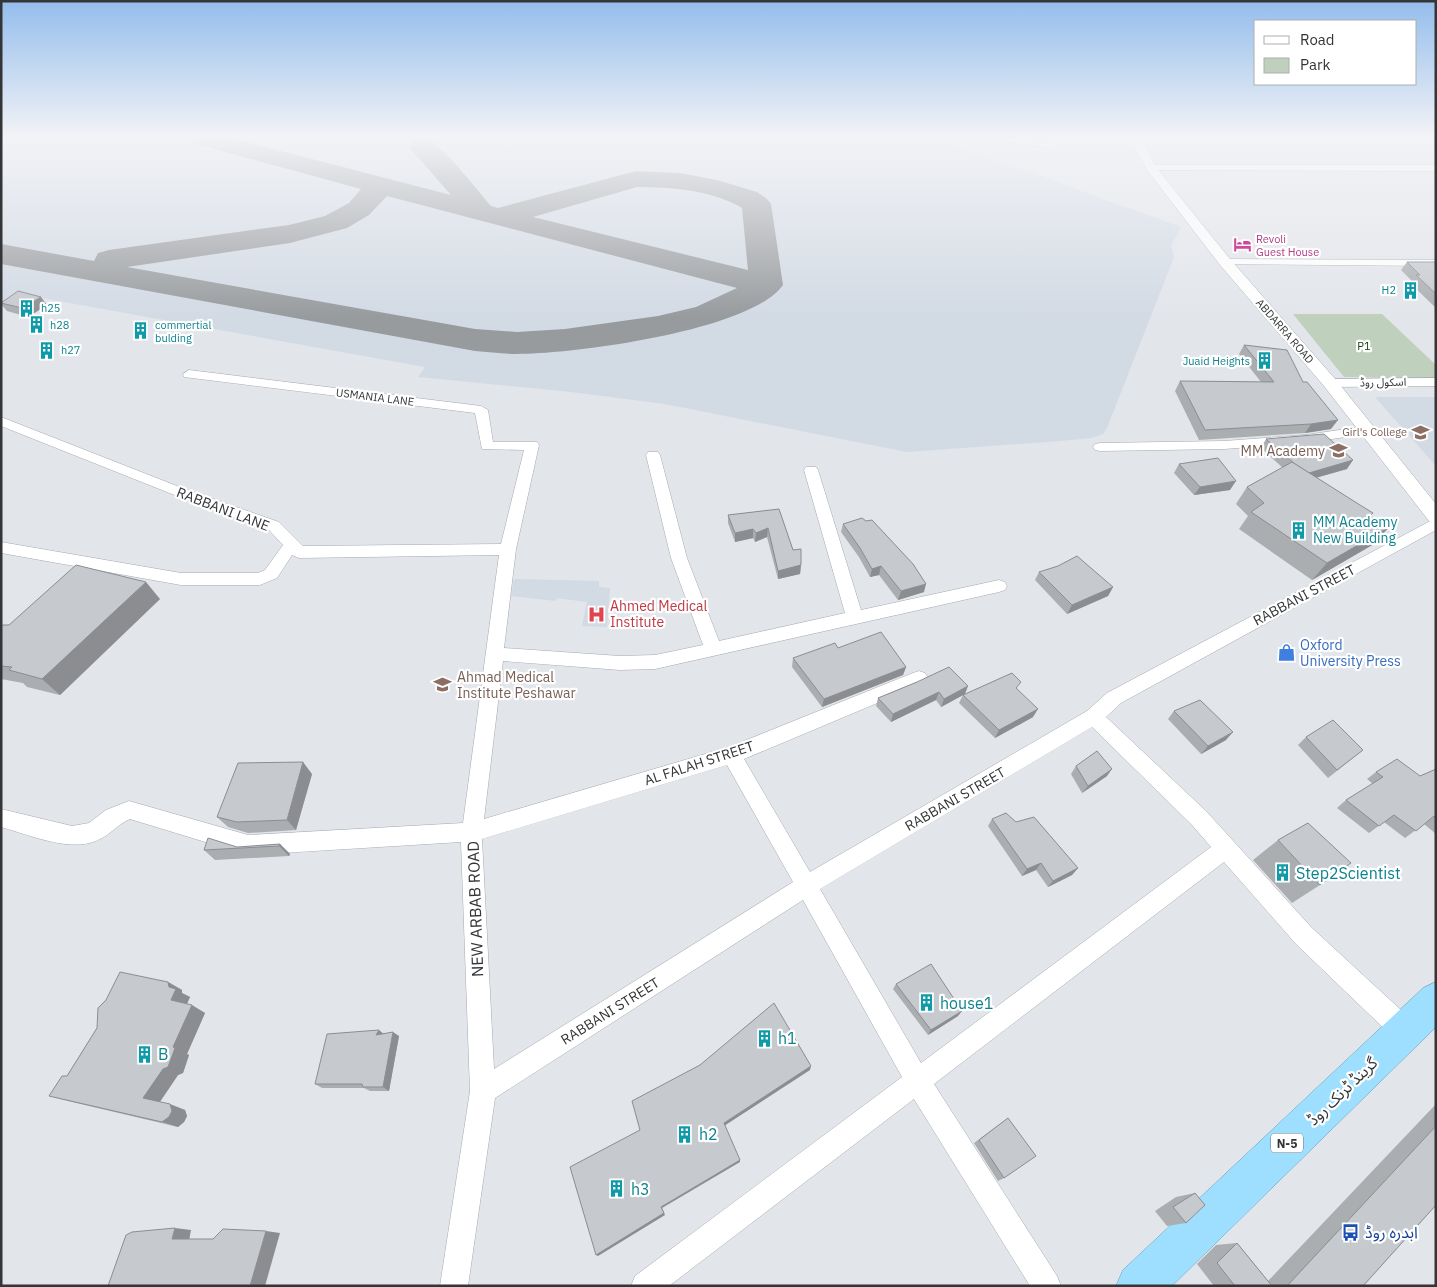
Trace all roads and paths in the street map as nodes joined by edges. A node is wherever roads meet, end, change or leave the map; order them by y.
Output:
1 (1175, 198) edge
2 (1225, 262) junction
3 (1436, 262) edge
4 (189, 374) dead end
5 (1436, 382) edge
6 (1330, 383) junction
7 (1, 421) edge
8 (1367, 430) junction
9 (532, 445) joint
10 (1100, 447) dead end
11 (653, 455) dead end
12 (811, 470) dead end
13 (1436, 517) edge
14 (1436, 523) edge
15 (291, 545) junction
16 (1, 547) edge
17 (508, 549) junction
18 (999, 586) dead end
19 (855, 618) junction
20 (713, 649) junction
21 (496, 654) junction
22 (919, 678) dead end
23 (1094, 717) junction
24 (732, 755) junction
25 (1, 818) edge
26 (473, 832) junction
27 (1226, 848) junction
28 (806, 886) junction
29 (1436, 1000) edge
30 (1405, 1031) junction
31 (917, 1080) junction
32 (483, 1091) junction
33 (454, 1286) edge
34 (645, 1286) edge
35 (1047, 1286) edge
36 (1139, 1286) edge

1 - 2 street, ABDARRA ROAD
2 - 3 street
2 - 6 street, ABDARRA ROAD
4 - 9 street, USMANIA LANE
5 - 6 street, اسکول روڈ
6 - 8 street, ABDARRA ROAD
7 - 15 street, RABBANI LANE
8 - 10 street
8 - 13 street, ABDARRA ROAD
9 - 17 street, NEW ARBAB ROAD
11 - 20 street
12 - 19 street
14 - 23 street, RABBANI STREET
15 - 16 street
15 - 17 street
17 - 21 street, NEW ARBAB ROAD
18 - 19 street
19 - 20 street
20 - 21 street
21 - 26 street, NEW ARBAB ROAD
22 - 24 street, AL FALAH STREET
23 - 27 street
23 - 28 street, RABBANI STREET
24 - 26 street, AL FALAH STREET
24 - 28 street
25 - 26 street, AL FALAH STREET
26 - 32 street, NEW ARBAB ROAD
27 - 30 street
27 - 31 street
28 - 31 street
28 - 32 street, RABBANI STREET
29 - 30 highway, گرینڈ ٹرنک روڈ / N-5
30 - 36 highway, گرینڈ ٹرنک روڈ / N-5
31 - 34 street
31 - 35 street
32 - 33 street, NEW ARBAB ROAD

